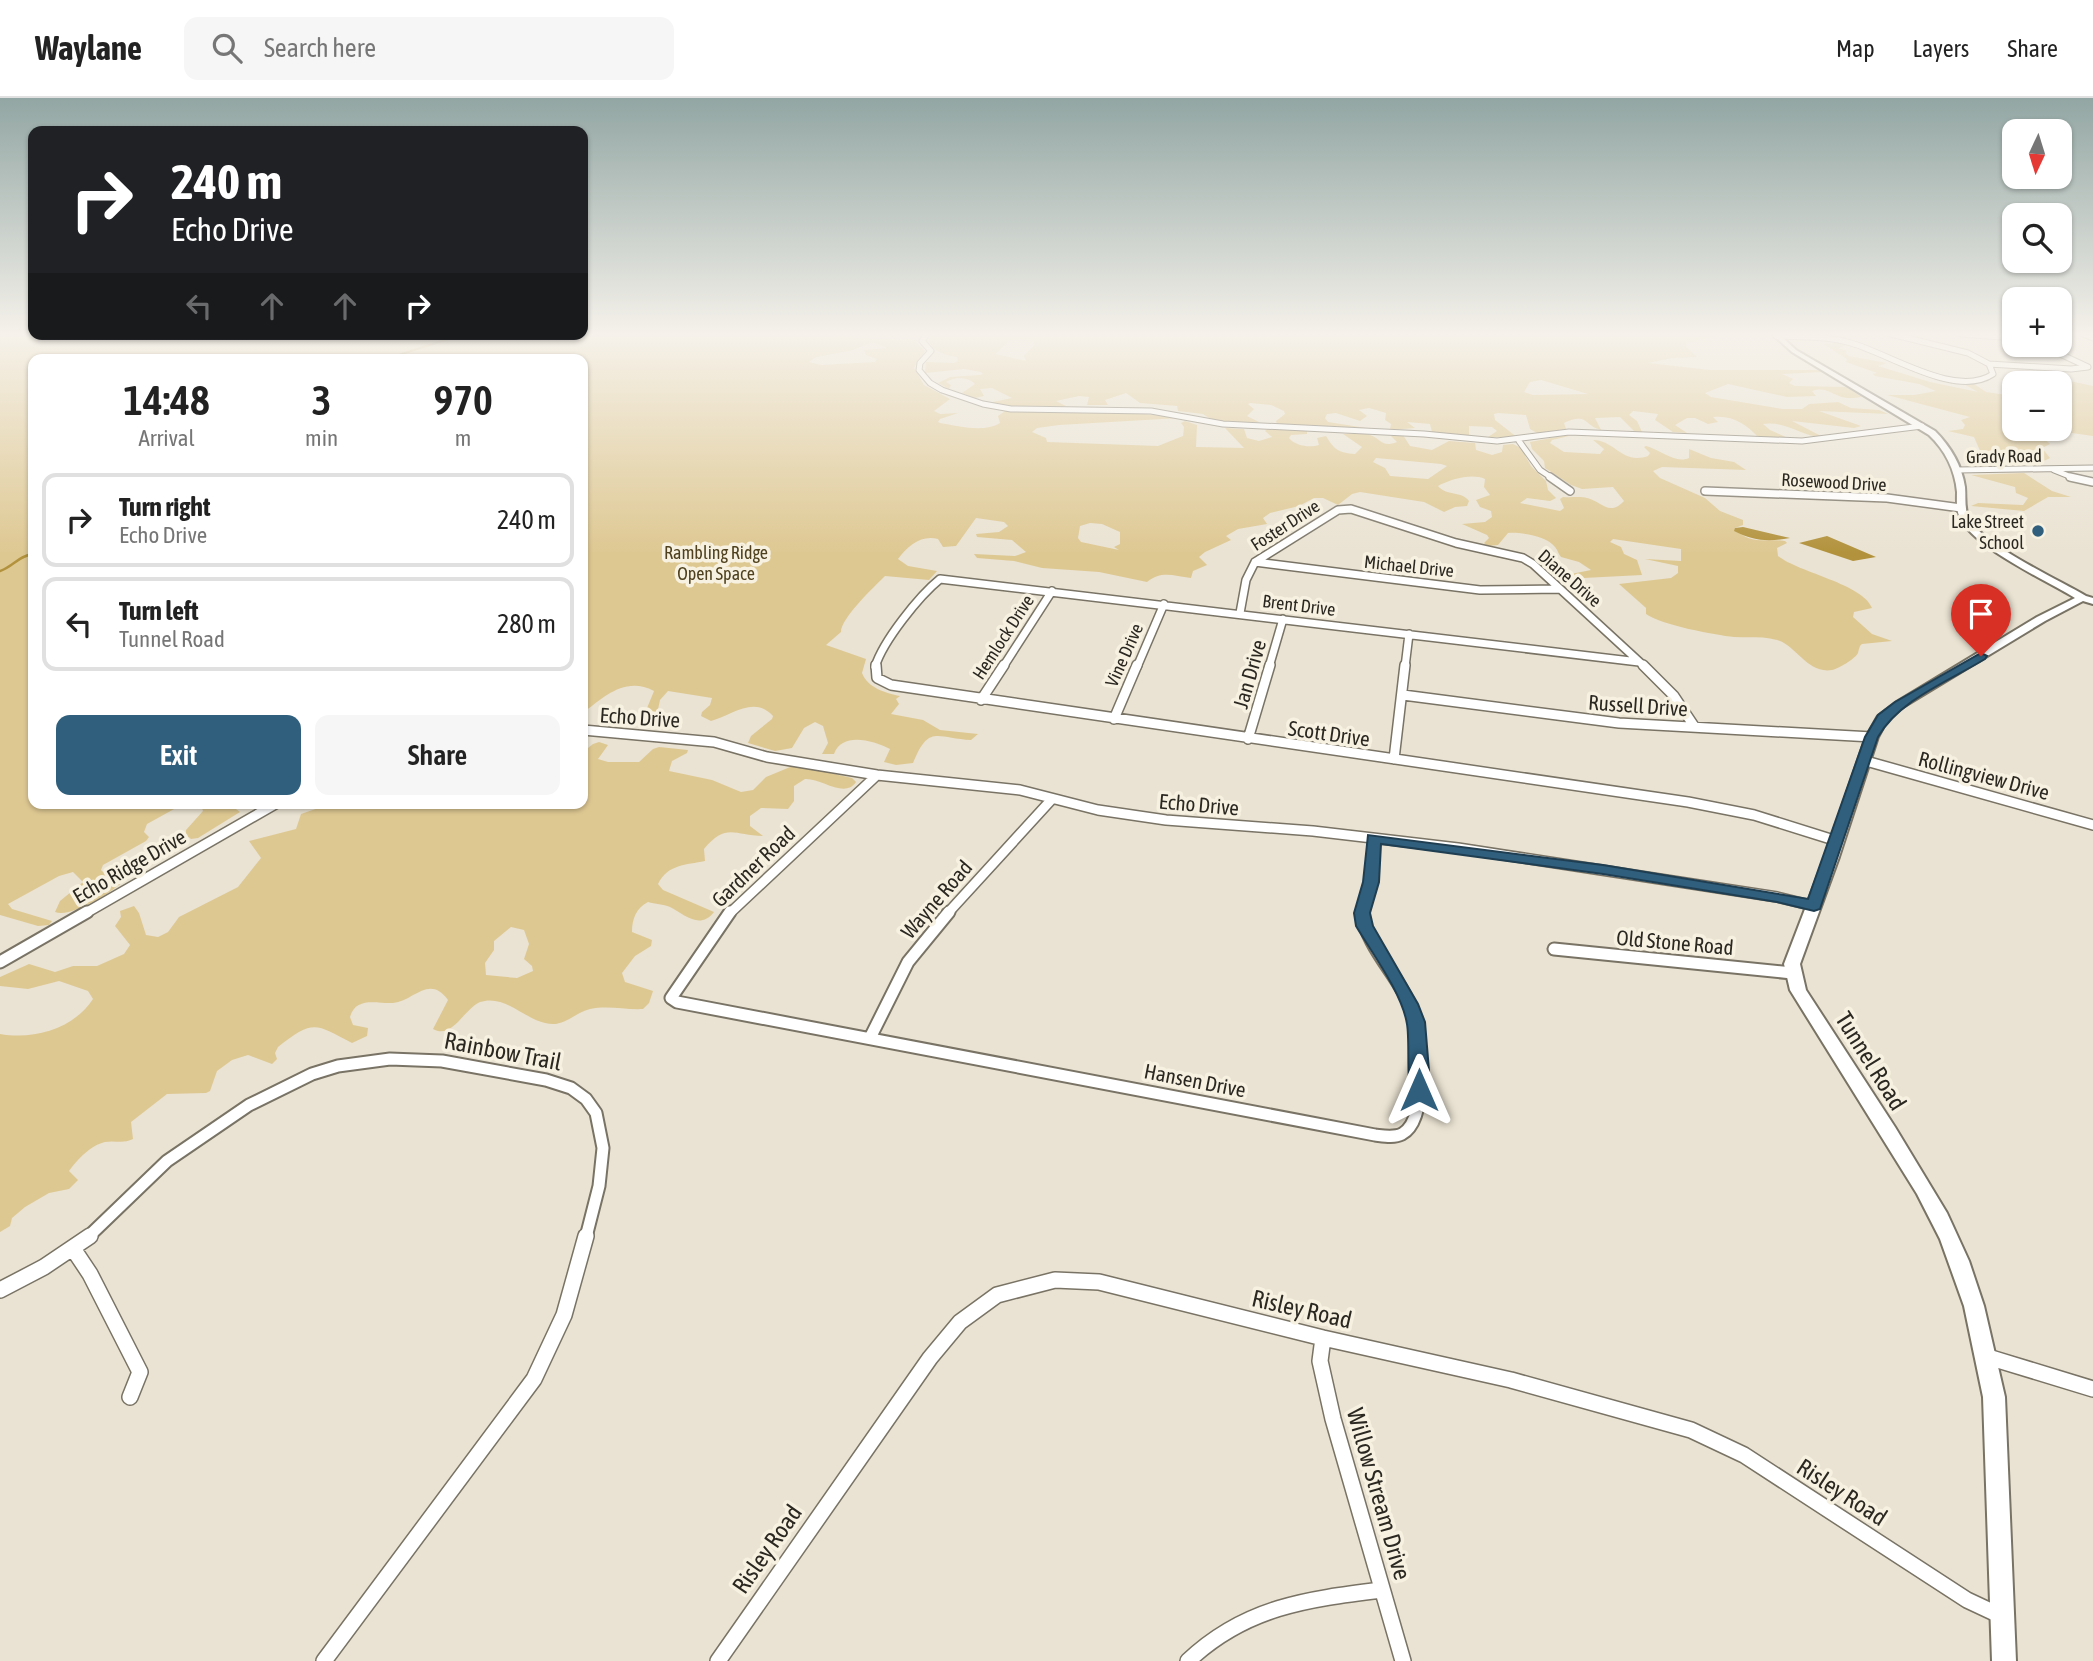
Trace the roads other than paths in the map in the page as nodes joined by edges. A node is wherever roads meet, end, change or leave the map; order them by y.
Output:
1 (995, 407) edge
2 (1889, 407) edge
3 (1922, 426) junction
4 (1519, 441) junction
5 (2093, 468) edge
6 (2051, 469) junction
7 (1957, 470) junction
8 (2093, 482) edge
9 (1570, 491) dead end
10 (1705, 491) dead end
11 (1343, 508) joint
12 (1961, 508) junction
13 (1255, 562) junction
14 (1559, 589) junction
15 (1052, 591) junction
16 (2087, 599) edge
17 (1164, 604) junction
18 (1240, 613) junction
19 (1283, 619) junction
20 (902, 625) joint
21 (1409, 634) junction
22 (1639, 662) junction
23 (1403, 695) junction
24 (981, 700) junction
25 (1114, 719) junction
26 (1694, 726) junction
27 (588, 730) edge
28 (1872, 737) junction
29 (1248, 740) junction
30 (1394, 759) junction
31 (1866, 761) junction
32 (877, 775) junction
33 (1052, 799) junction
34 (267, 809) edge
35 (2093, 825) edge
36 (1373, 838) junction
37 (1837, 841) junction
38 (1814, 906) junction
39 (1554, 949) dead end
40 (0, 962) edge
41 (1792, 973) junction
42 (671, 998) joint
43 (870, 1038) junction
44 (74, 1250) junction
45 (0, 1290) edge
46 (1323, 1338) junction
47 (1988, 1357) junction
48 (2093, 1389) edge
49 (130, 1397) dead end
50 (1382, 1590) junction
51 (2003, 1617) junction
52 (324, 1661) edge
53 (718, 1661) edge
54 (1188, 1661) edge
55 (1403, 1661) edge
56 (2004, 1661) edge

1 - 4 street
2 - 3 main road
3 - 4 street
3 - 7 main road
4 - 9 street
5 - 6 street, Grady Road
6 - 7 street, Grady Road
6 - 8 street
7 - 12 main road
10 - 12 street, Rosewood Drive
11 - 13 street, Foster Drive
11 - 14 street, Diane Drive
12 - 16 main road
13 - 14 street, Michael Drive
13 - 18 street, Foster Drive
14 - 22 street, Diane Drive
15 - 17 street, Brent Drive
15 - 20 street, Brent Drive
15 - 24 street, Hemlock Drive
16 - 28 main road
17 - 18 street, Brent Drive
17 - 25 street, Vine Drive
18 - 19 street, Brent Drive
19 - 21 street, Brent Drive
19 - 29 street, Jan Drive
20 - 24 street, Scott Drive
21 - 22 street, Brent Drive
21 - 23 street
22 - 26 street, Diane Drive
23 - 26 street, Russell Drive
23 - 30 street
24 - 25 street, Scott Drive
25 - 29 street, Scott Drive
26 - 28 street, Russell Drive
27 - 32 street, Echo Drive
28 - 31 main road
29 - 30 street, Scott Drive
30 - 37 street, Scott Drive
31 - 35 street, Rollingview Drive
31 - 37 main road
32 - 33 street, Echo Drive
32 - 42 street, Gardner Road
33 - 36 street, Echo Drive
33 - 43 street, Wayne Road
34 - 40 street, Echo Ridge Drive
36 - 38 street, Echo Drive
36 - 43 street, Hansen Drive
37 - 38 main road
38 - 41 main road
39 - 41 street, Old Stone Road
41 - 47 main road, Tunnel Road
42 - 43 street, Hansen Drive
44 - 45 street, Rainbow Trail
44 - 49 street
44 - 52 street, Rainbow Trail
46 - 50 street, Willow Stream Drive
46 - 51 street, Risley Road
46 - 53 street, Risley Road
47 - 48 street
47 - 51 main road, Tunnel Road
50 - 54 street
50 - 55 street, Willow Stream Drive
51 - 56 main road, Tunnel Road

